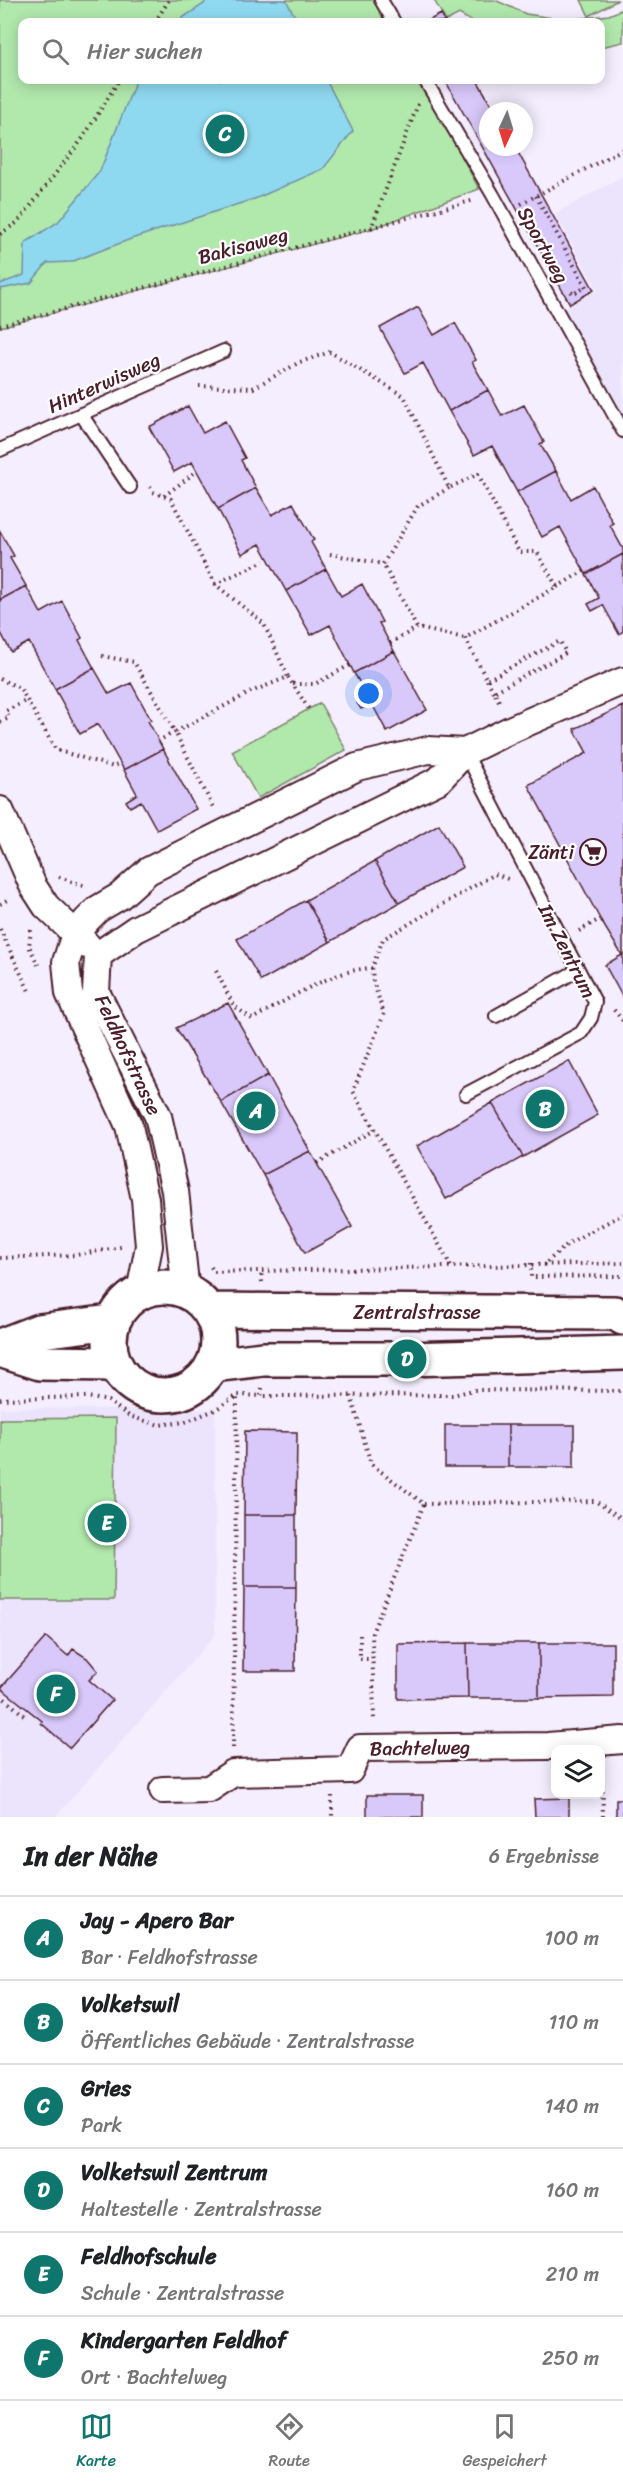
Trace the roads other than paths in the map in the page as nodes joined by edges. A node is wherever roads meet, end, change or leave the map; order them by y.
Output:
1 (381, 0) edge
2 (392, 18) edge
3 (428, 84) edge
4 (224, 351) dead end
5 (81, 414) junction
6 (623, 431) edge
7 (0, 450) edge
8 (130, 487) dead end
9 (623, 681) edge
10 (465, 752) junction
11 (0, 810) edge
12 (75, 934) junction
13 (98, 955) junction
14 (578, 970) junction
15 (496, 1016) dead end
16 (466, 1094) dead end
17 (140, 1292) junction
18 (197, 1301) junction
19 (623, 1318) edge
20 (112, 1322) junction
21 (0, 1348) edge
22 (623, 1353) edge
23 (114, 1364) junction
24 (213, 1365) junction
25 (612, 1742) edge
26 (163, 1790) dead end

1 - 2 lane
3 - 6 lane, Sportweg
4 - 5 lane, Hinterwisweg
5 - 7 lane, Hinterwisweg
5 - 8 lane
9 - 10 street
10 - 12 street
10 - 13 street
10 - 14 lane, Im Zentrum
11 - 12 street
12 - 13 street
12 - 17 street, Feldhofstrasse
13 - 18 street, Feldhofstrasse
14 - 15 lane
14 - 16 lane, Im Zentrum
17 - 18 street
17 - 20 street
18 - 19 street, Zentralstrasse
18 - 24 street
20 - 21 street
20 - 23 street
21 - 23 street
22 - 24 street
23 - 24 street
25 - 26 street, Bachtelweg

